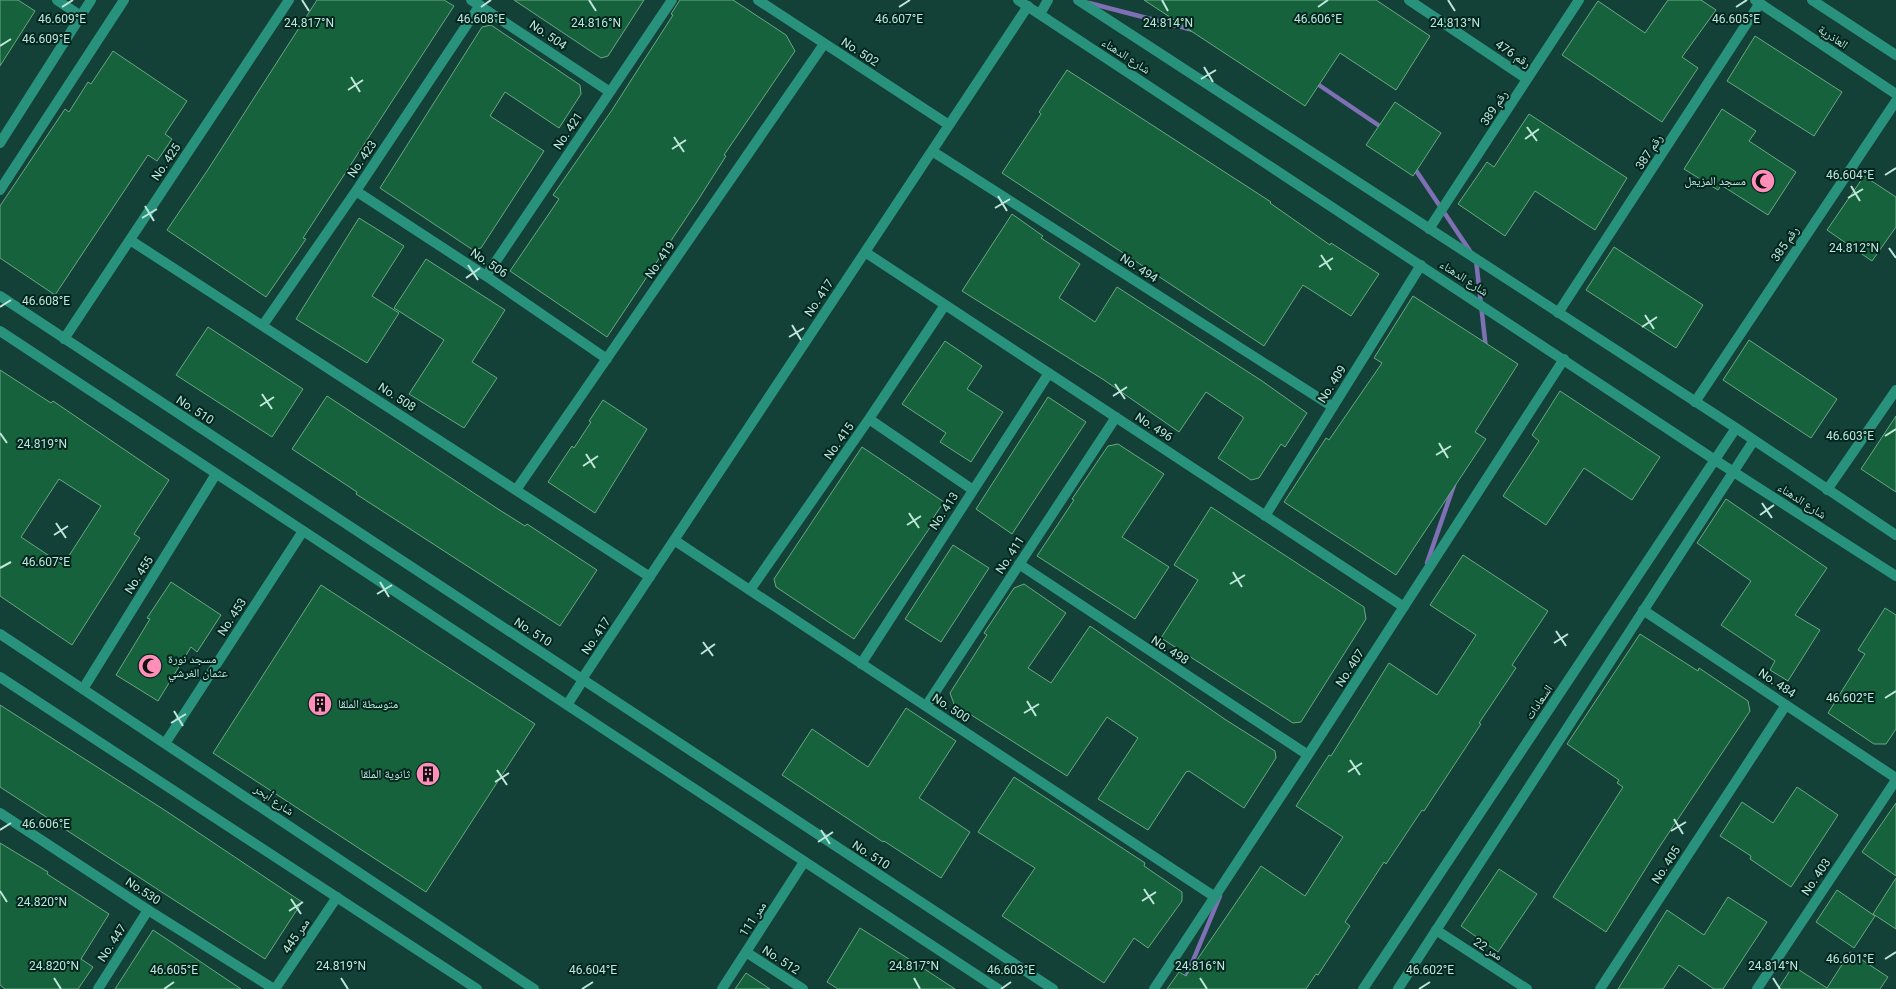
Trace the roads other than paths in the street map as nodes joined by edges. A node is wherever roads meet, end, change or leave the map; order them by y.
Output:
1 (58, 0) edge
2 (91, 0) edge
3 (124, 0) edge
4 (289, 0) edge
5 (672, 0) edge
6 (758, 0) edge
7 (1018, 0) edge
8 (1048, 0) edge
9 (1078, 0) edge
10 (1409, 0) edge
11 (1579, 0) edge
12 (1812, 0) edge
13 (1758, 2) edge
14 (476, 3) edge
15 (1028, 6) junction
16 (1040, 14) junction
17 (81, 16) junction
18 (824, 44) junction
19 (1896, 55) edge
20 (1527, 79) junction
21 (610, 92) junction
22 (1896, 94) edge
23 (1896, 101) edge
24 (949, 125) junction
25 (0, 143) edge
26 (932, 151) junction
27 (0, 190) edge
28 (356, 191) junction
29 (1429, 229) junction
30 (130, 240) junction
31 (865, 252) junction
32 (1421, 265) junction
33 (486, 276) junction
34 (0, 296) edge
35 (945, 305) junction
36 (1558, 313) junction
37 (263, 325) junction
38 (0, 331) edge
39 (64, 339) junction
40 (607, 359) junction
41 (1564, 359) junction
42 (1049, 373) junction
43 (1896, 390) edge
44 (1695, 402) junction
45 (1333, 407) junction
46 (1116, 418) junction
47 (869, 420) junction
48 (1736, 428) junction
49 (1754, 440) junction
50 (1715, 460) junction
51 (1733, 471) junction
52 (216, 474) junction
53 (516, 490) junction
54 (972, 490) junction
55 (1828, 490) junction
56 (1265, 516) junction
57 (303, 531) junction
58 (1896, 535) edge
59 (674, 540) junction
60 (1019, 564) junction
61 (1896, 576) edge
62 (650, 577) junction
63 (750, 590) junction
64 (1404, 607) junction
65 (1643, 610) junction
66 (0, 634) edge
67 (861, 664) junction
68 (0, 677) edge
69 (583, 680) junction
70 (83, 689) junction
71 (568, 705) junction
72 (1786, 705) junction
73 (926, 706) junction
74 (166, 742) junction
75 (1308, 756) junction
76 (1896, 779) edge
77 (0, 813) edge
78 (804, 862) junction
79 (337, 897) junction
80 (1215, 897) junction
81 (148, 910) junction
82 (1436, 930) junction
83 (746, 952) junction
84 (98, 989) edge
85 (275, 989) edge
86 (478, 989) edge
87 (534, 989) edge
88 (722, 989) edge
89 (804, 989) edge
90 (998, 989) edge
91 (1052, 989) edge
92 (1154, 989) edge
93 (1363, 989) edge
94 (1398, 989) edge
95 (1527, 989) edge
96 (1600, 989) edge
97 (1757, 989) edge

1 - 17 street
2 - 17 street
3 - 27 street
4 - 30 street, No. 425
5 - 21 street, No. 421
6 - 18 street, No. 502
7 - 15 street, شارع الدهناء
8 - 16 street
9 - 29 street, شارع الدهناء
10 - 20 street, رقم 476
11 - 20 street, رقم 389
12 - 19 street, العاذرية
13 - 22 street, العاذرية
13 - 36 street, رقم 387
14 - 21 street, No. 504
14 - 28 street, No. 423
15 - 16 street, شارع الدهناء
15 - 24 street, No. 417
16 - 32 street, شارع الدهناء
17 - 25 street
18 - 24 street, No. 502
18 - 40 street, No. 419
20 - 29 street, رقم 389
21 - 33 street, No. 421
23 - 44 street, رقم 385
24 - 26 street, No. 417
26 - 31 street, No. 417
26 - 45 street, No. 494
28 - 33 street, No. 506
28 - 37 street, No. 423
29 - 36 street, شارع الدهناء
30 - 37 street, No. 508
30 - 39 street, No. 425
31 - 35 street, No. 496
31 - 59 street, No. 417
32 - 41 street, شارع الدهناء
32 - 45 street, No. 409
33 - 40 street, No. 506
34 - 39 street, No. 510
35 - 42 street, No. 496
35 - 47 street, No. 415
36 - 44 street, شارع الدهناء
37 - 53 street, No. 508
38 - 52 street
39 - 69 street, No. 510
40 - 53 street, No. 419
41 - 50 street, شارع الدهناء
41 - 64 street, No. 407
42 - 46 street, No. 496
42 - 54 street, No. 413
43 - 55 street
44 - 48 street, شارع الدهناء
45 - 56 street, No. 409
46 - 56 street, No. 496
46 - 60 street, No. 411
47 - 54 street
47 - 63 street, No. 415
48 - 49 street, شارع الدهناء
48 - 50 street, السعادات
49 - 51 street
49 - 55 street, شارع الدهناء
50 - 51 street, شارع الدهناء
50 - 93 street, السعادات
51 - 61 street, شارع الدهناء
51 - 65 street
52 - 57 street
52 - 70 street, No. 455
53 - 62 street, No. 508
54 - 67 street, No. 413
55 - 58 street, شارع الدهناء
56 - 64 street, No. 496
57 - 71 street
57 - 74 street, No. 453
59 - 62 street, No. 417
59 - 63 street, No. 500
60 - 73 street, No. 411
60 - 75 street, No. 498
62 - 69 street, No. 417
63 - 67 street, No. 500
64 - 75 street, No. 407
65 - 72 street, No. 484
65 - 82 street
66 - 70 street, شارع أبحر
67 - 73 street, No. 500
68 - 79 street
69 - 71 street, No. 417
69 - 91 street, No. 510
70 - 74 street, شارع أبحر
71 - 78 street
72 - 76 street, No. 484
72 - 96 street, No. 405
73 - 80 street, No. 500
74 - 87 street, شارع أبحر
75 - 80 street, No. 407
76 - 97 street, No. 403
77 - 81 street, No.530
78 - 83 street, ممر 111
78 - 90 street
79 - 85 street, ممر 445
79 - 86 street
80 - 92 street, No. 407
81 - 84 street, No. 447
81 - 85 street, No.530
82 - 94 street
82 - 95 street, ممر 22
83 - 88 street, ممر 111
83 - 89 street, No. 512

